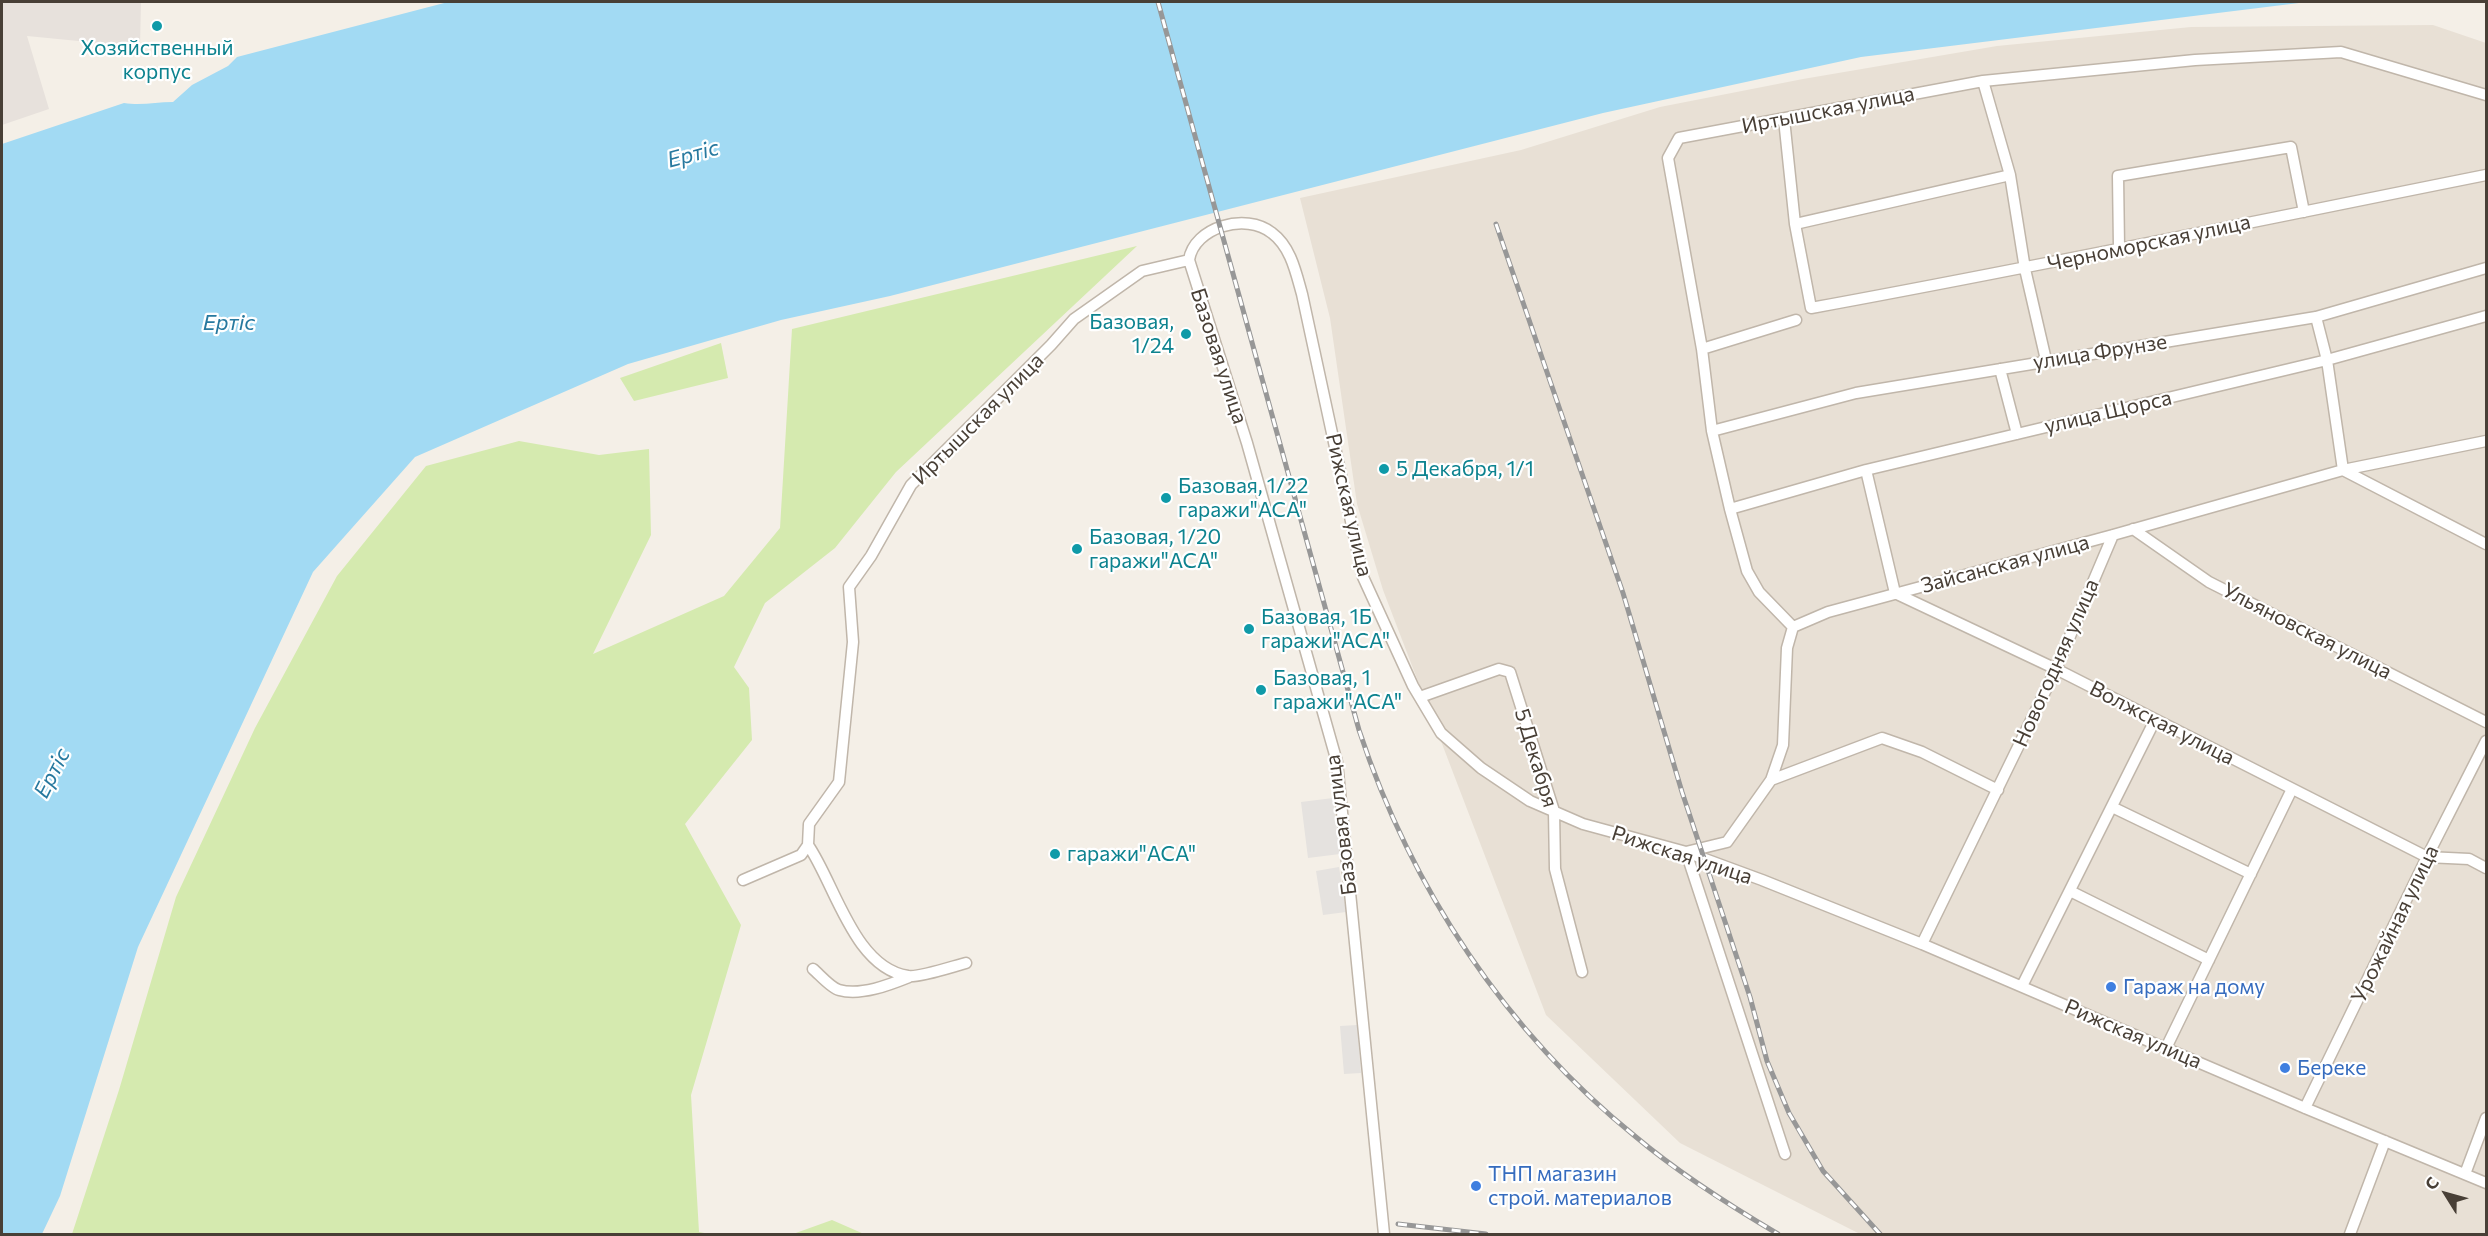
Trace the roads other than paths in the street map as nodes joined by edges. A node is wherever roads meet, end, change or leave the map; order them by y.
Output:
1 (1983, 81) junction
2 (2487, 95) edge
3 (1784, 119) junction
4 (2010, 175) junction
5 (2487, 175) edge
6 (2304, 212) junction
7 (1796, 224) junction
8 (1213, 231) joint
9 (2119, 247) junction
10 (1189, 260) junction
11 (2487, 268) edge
12 (2025, 269) junction
13 (2487, 316) edge
14 (2316, 317) junction
15 (1796, 320) dead end
16 (1702, 349) junction
17 (2046, 360) junction
18 (2327, 360) junction
19 (2000, 369) junction
20 (1712, 431) junction
21 (2018, 434) junction
22 (2487, 441) edge
23 (1866, 470) junction
24 (2343, 470) junction
25 (1730, 509) junction
26 (2133, 529) junction
27 (2113, 535) junction
28 (2487, 544) edge
29 (1895, 593) junction
30 (1793, 627) junction
31 (2056, 669) junction
32 (1420, 697) junction
33 (2155, 720) junction
34 (2487, 722) edge
35 (2487, 741) edge
36 (1771, 780) junction
37 (2292, 789) junction
38 (1998, 790) junction
39 (2112, 807) junction
40 (1554, 812) junction
41 (808, 845) junction
42 (1686, 852) junction
43 (2427, 857) junction
44 (2487, 868) edge
45 (2251, 874) junction
46 (743, 880) dead end
47 (2070, 891) junction
48 (1922, 944) junction
49 (2209, 960) junction
50 (966, 963) dead end
51 (813, 969) dead end
52 (1582, 972) dead end
53 (909, 976) junction
54 (2022, 986) junction
55 (2166, 1048) junction
56 (2305, 1108) junction
57 (2487, 1118) edge
58 (2385, 1141) junction
59 (1785, 1154) dead end
60 (2465, 1174) junction
61 (2487, 1183) edge
62 (1384, 1234) edge
63 (2350, 1234) edge

1 - 2 street, Иртышская улица
1 - 3 street, Иртышская улица
1 - 4 street
3 - 7 street
3 - 16 street, Иртышская улица
4 - 7 street
4 - 12 street
5 - 6 street, Черноморская улица
6 - 9 street, Черноморская улица
6 - 9 street
7 - 12 street, Черноморская улица
8 - 10 street, Базовая улица
8 - 32 street, Рижская улица
9 - 12 street, Черноморская улица
10 - 41 street, Иртышская улица
10 - 62 street, Базовая улица
11 - 14 street, улица Фрунзе
12 - 17 street
13 - 18 street, улица Щорса
14 - 17 street, улица Фрунзе
14 - 18 street
15 - 16 street
16 - 20 street, Иртышская улица
17 - 19 street, улица Фрунзе
18 - 21 street, улица Щорса
18 - 24 street
19 - 20 street, улица Фрунзе
19 - 21 street
20 - 25 street, Иртышская улица
21 - 23 street, улица Щорса
22 - 24 street, Зайсанская улица
23 - 25 street, улица Щорса
23 - 29 street
24 - 26 street, Зайсанская улица
24 - 28 street
25 - 30 street, Иртышская улица
26 - 27 street, Зайсанская улица
26 - 34 street, Ульяновская улица
27 - 29 street, Зайсанская улица
27 - 31 street, Новогодняя улица
29 - 30 street, Зайсанская улица
29 - 31 street, Волжская улица
30 - 36 street
31 - 33 street, Волжская улица
31 - 38 street, Новогодняя улица
32 - 40 street, Рижская улица
32 - 40 street, 5 Декабря
33 - 37 street, Волжская улица
33 - 39 street
35 - 43 street, Урожайная улица
36 - 38 street
36 - 42 street
37 - 43 street, Волжская улица
37 - 45 street
38 - 48 street, Новогодняя улица
39 - 45 street
39 - 47 street
40 - 42 street, Рижская улица
40 - 52 street, 5 Декабря
41 - 46 street
41 - 53 street
42 - 48 street, Рижская улица
42 - 59 street
43 - 44 street
43 - 56 street, Урожайная улица
45 - 49 street
47 - 49 street
47 - 54 street
48 - 54 street, Рижская улица
49 - 55 street
50 - 53 street
51 - 53 street
54 - 55 street, Рижская улица
55 - 56 street, Рижская улица
56 - 58 street, Рижская улица
57 - 60 street
58 - 60 street, Рижская улица
58 - 63 street
60 - 61 street, Рижская улица

